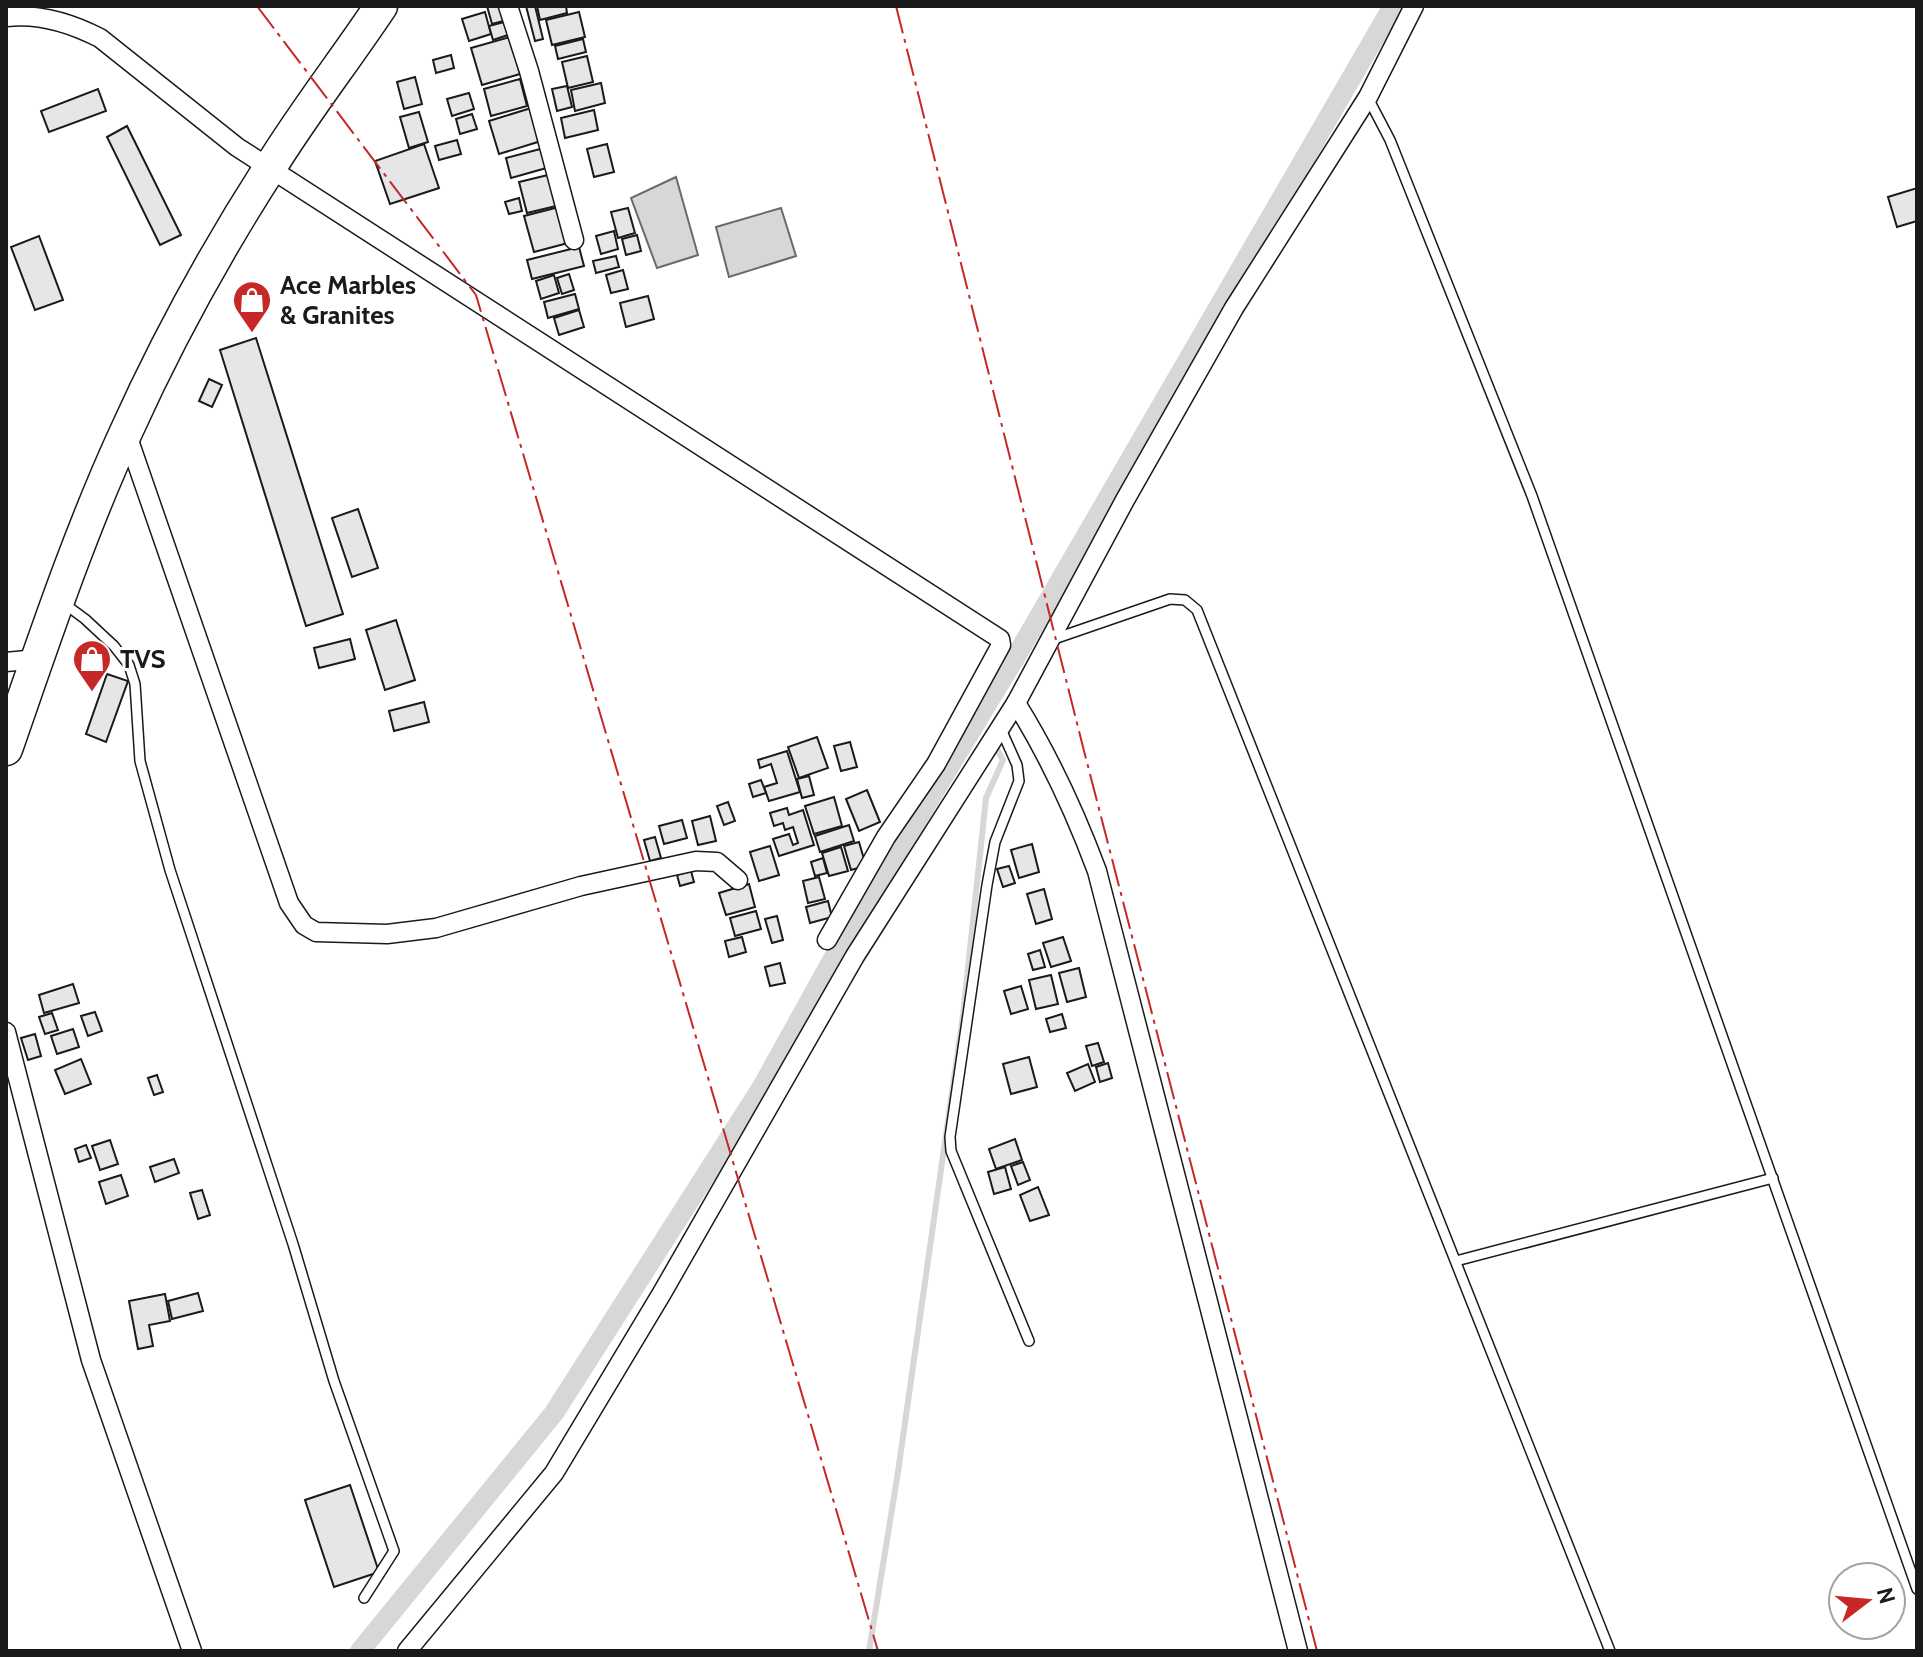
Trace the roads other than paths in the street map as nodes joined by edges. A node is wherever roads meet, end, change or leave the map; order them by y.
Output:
1 (381, 6) edge
2 (508, 6) edge
3 (1414, 6) edge
4 (6, 17) edge
5 (1368, 97) junction
6 (269, 168) junction
7 (574, 240) dead end
8 (126, 431) junction
9 (59, 601) junction
10 (1047, 642) junction
11 (22, 660) edge
12 (1016, 703) junction
13 (1000, 727) junction
14 (6, 749) edge
15 (936, 764) junction
16 (965, 782) junction
17 (738, 880) dead end
18 (827, 940) dead end
19 (6, 1032) edge
20 (1773, 1178) junction
21 (1456, 1261) junction
22 (1029, 1341) dead end
23 (1917, 1589) edge
24 (364, 1598) dead end
25 (192, 1651) edge
26 (407, 1651) edge
27 (1298, 1651) edge
28 (1610, 1651) edge

1 - 6 highway
2 - 7 street
3 - 5 street
4 - 6 street
5 - 10 street
5 - 20 lane
6 - 8 highway
6 - 15 street
8 - 9 highway
8 - 17 street
9 - 11 highway
9 - 24 lane
10 - 12 street
10 - 21 lane
11 - 14 highway
12 - 13 street
12 - 27 street
13 - 16 street
13 - 22 lane
15 - 16 street
15 - 18 street
16 - 26 street
19 - 25 street
20 - 21 lane
20 - 23 lane
21 - 28 lane

